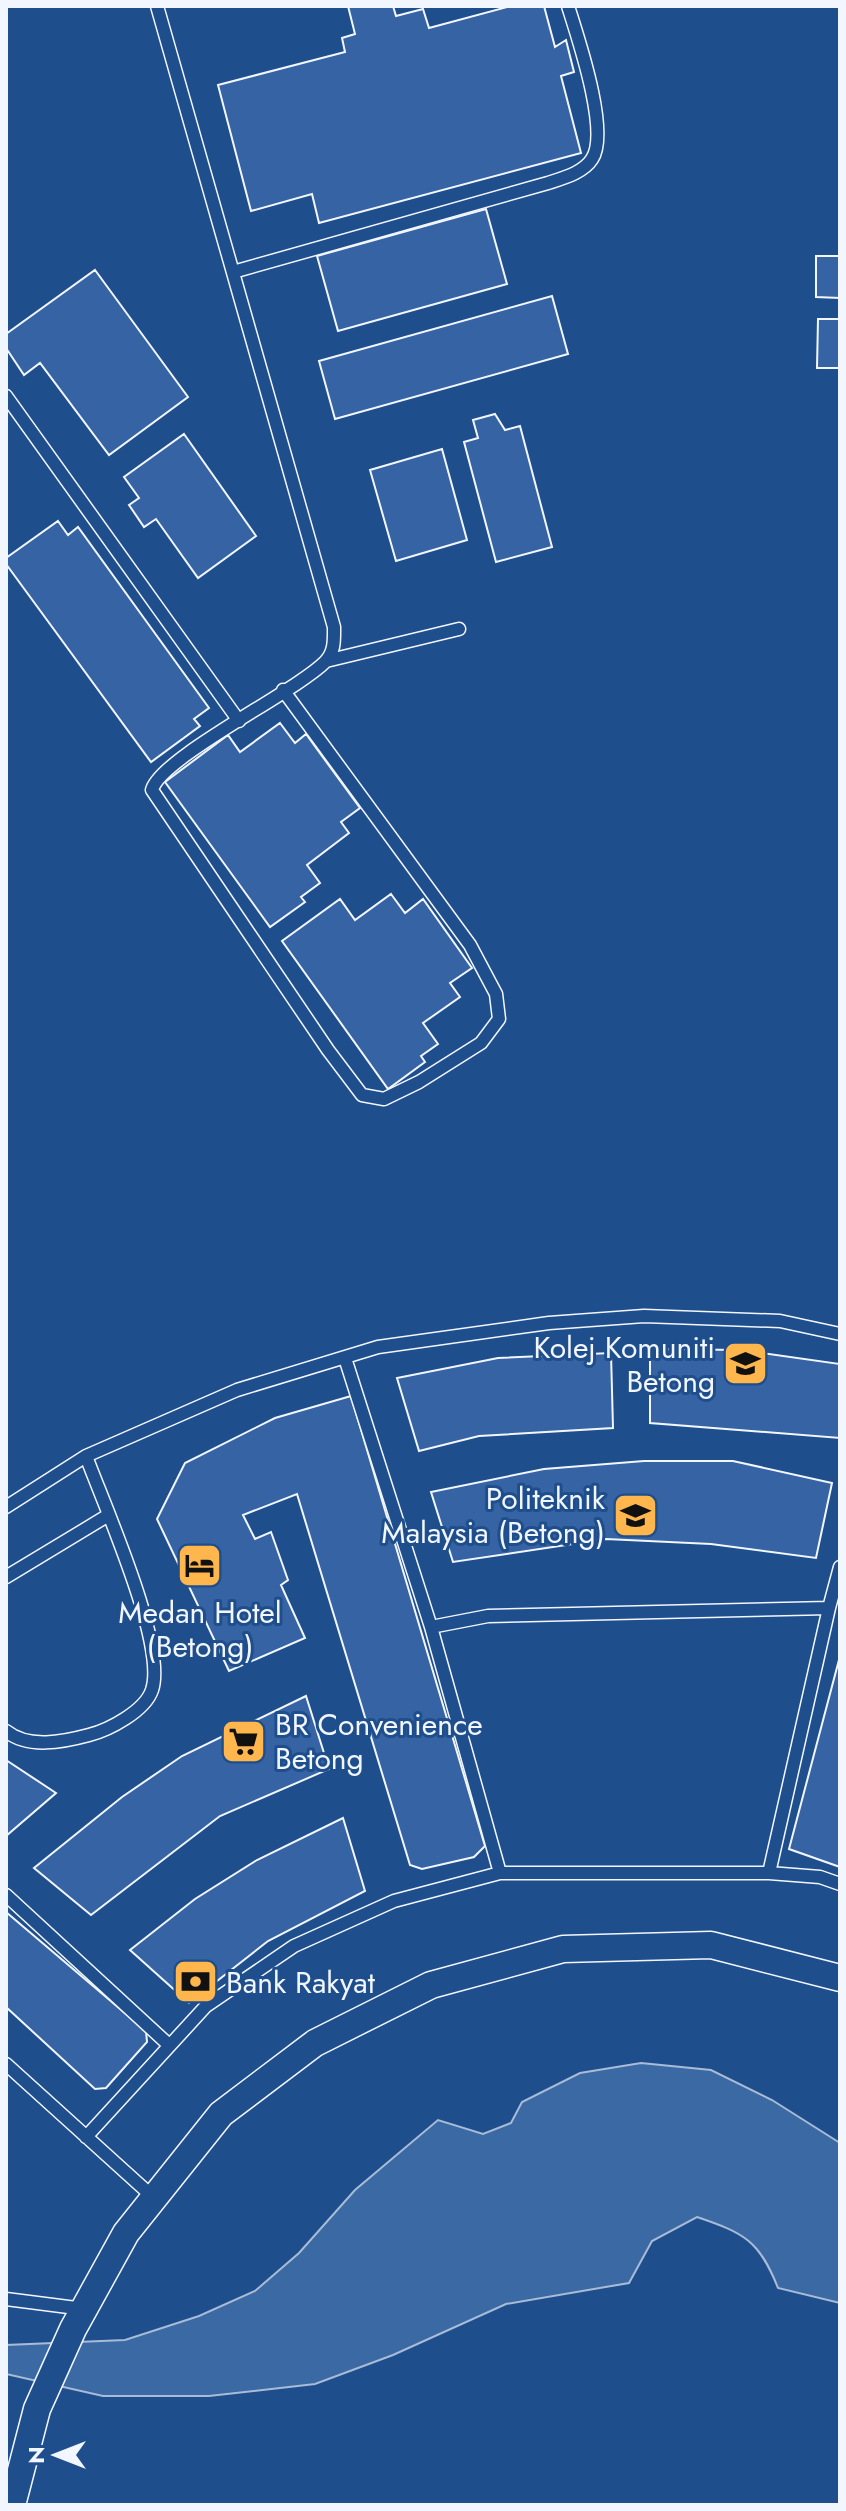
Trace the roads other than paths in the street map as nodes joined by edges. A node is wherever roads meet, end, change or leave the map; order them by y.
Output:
1 (157, 6) edge
2 (568, 6) edge
3 (233, 272) junction
4 (6, 396) edge
5 (459, 629) dead end
6 (326, 661) junction
7 (283, 690) junction
8 (239, 721) junction
9 (840, 1334) edge
10 (345, 1358) junction
11 (86, 1456) junction
12 (6, 1507) edge
13 (107, 1516) junction
14 (840, 1567) edge
15 (6, 1577) edge
16 (829, 1608) junction
17 (431, 1627) junction
18 (6, 1731) edge
19 (500, 1873) junction
20 (769, 1873) junction
21 (840, 1884) edge
22 (6, 1895) edge
23 (840, 1978) edge
24 (169, 2045) junction
25 (6, 2064) edge
26 (86, 2137) junction
27 (153, 2197) junction
28 (6, 2299) edge
29 (79, 2319) junction
30 (12, 2505) edge

1 - 3 lane
2 - 3 lane
3 - 6 lane
4 - 8 lane
5 - 6 lane
6 - 7 lane
7 - 8 lane
7 - 8 lane
9 - 10 lane
10 - 11 lane
10 - 17 lane
11 - 12 lane
11 - 13 lane
13 - 15 lane
13 - 18 lane
14 - 16 lane
16 - 17 lane
16 - 20 lane
17 - 19 lane
19 - 20 lane
19 - 24 lane
20 - 21 lane
22 - 24 lane
23 - 27 street
24 - 26 lane
25 - 26 lane
26 - 27 lane
27 - 29 street
28 - 29 lane
29 - 30 street

